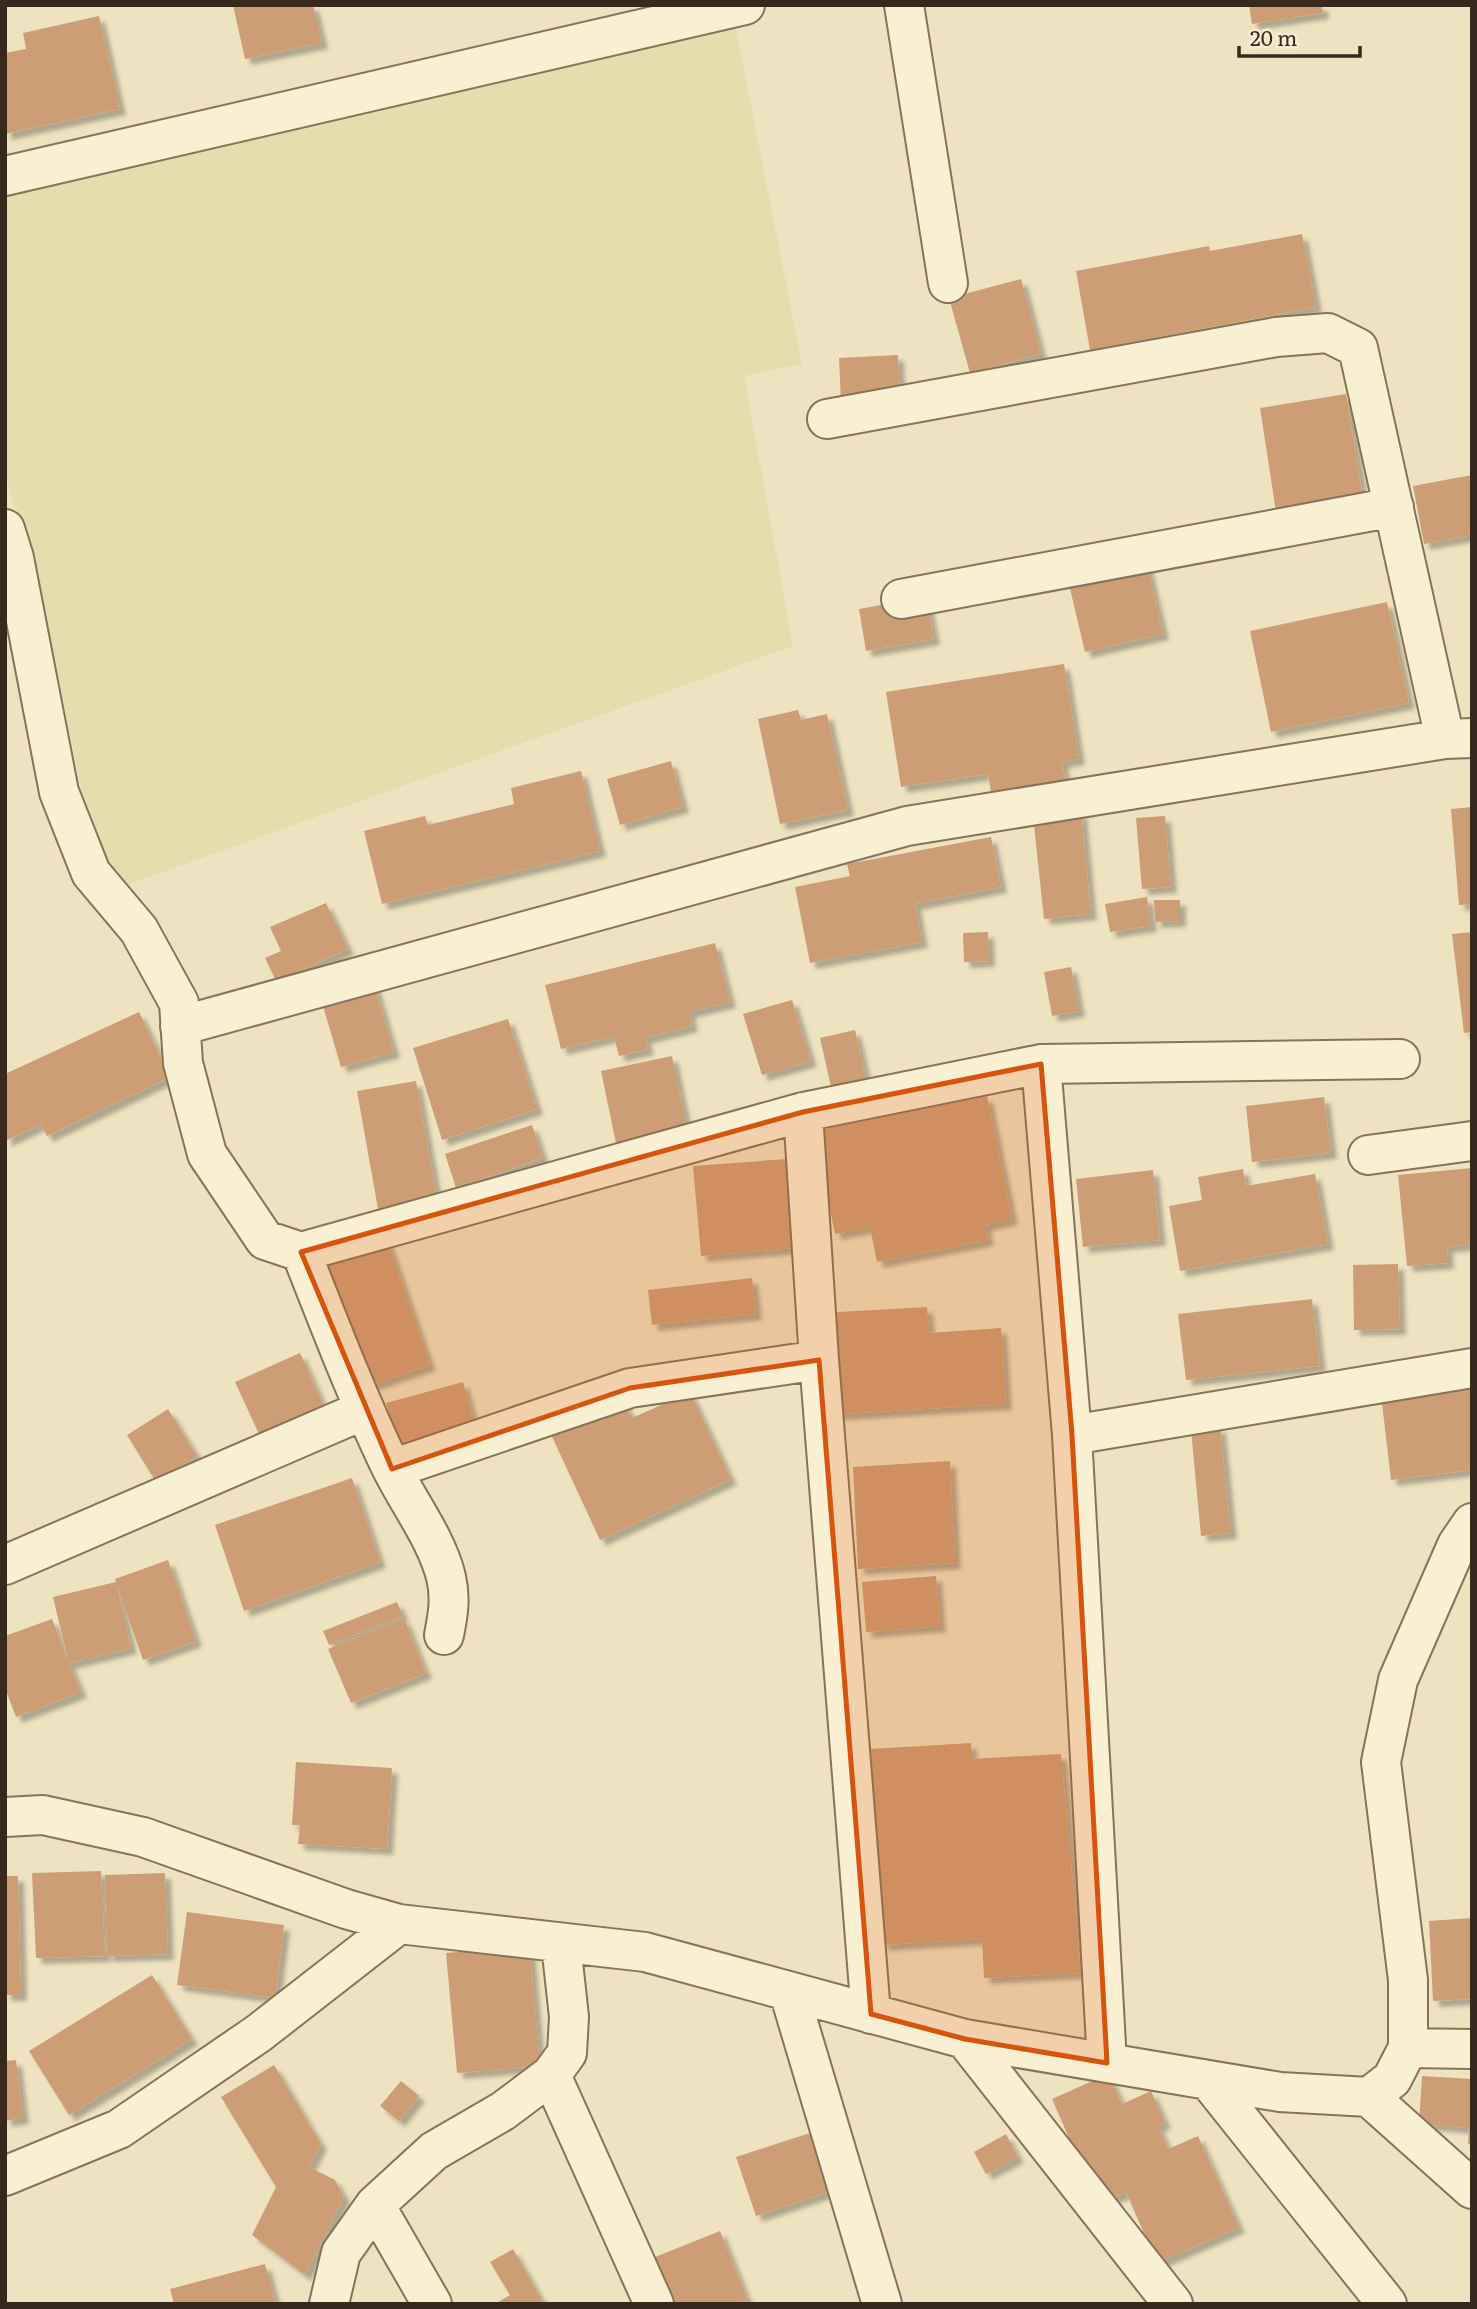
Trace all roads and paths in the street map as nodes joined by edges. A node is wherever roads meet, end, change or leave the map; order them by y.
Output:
1 (745, 5) edge
2 (904, 5) edge
3 (5, 176) edge
4 (948, 283) dead end
5 (827, 419) dead end
6 (1394, 507) junction
7 (5, 529) edge
8 (901, 598) dead end
9 (1458, 738) edge
10 (180, 1026) junction
11 (1400, 1059) dead end
12 (1041, 1064) junction
13 (803, 1112) junction
14 (1472, 1141) edge
15 (1368, 1156) dead end
16 (300, 1252) junction
17 (819, 1360) junction
18 (1472, 1368) edge
19 (364, 1410) junction
20 (1072, 1435) junction
21 (392, 1469) junction
22 (1472, 1523) edge
23 (5, 1565) edge
24 (444, 1635) dead end
25 (5, 1817) edge
26 (399, 1924) junction
27 (561, 1944) junction
28 (789, 1992) junction
29 (871, 2014) junction
30 (965, 2039) junction
31 (1408, 2049) junction
32 (1472, 2049) edge
33 (1107, 2063) junction
34 (551, 2075) junction
35 (1209, 2081) junction
36 (1369, 2097) junction
37 (5, 2176) edge
38 (1472, 2189) edge
39 (375, 2205) junction
40 (329, 2304) edge
41 (432, 2304) edge
42 (654, 2304) edge
43 (882, 2304) edge
44 (1173, 2304) edge
45 (1387, 2304) edge

1 - 3 street
2 - 4 street
5 - 6 street
6 - 8 street
6 - 9 street
7 - 10 street
9 - 10 street
10 - 16 street
11 - 12 street
12 - 13 street
12 - 20 street
13 - 16 street
13 - 17 street
14 - 15 street
16 - 19 street
17 - 21 street
17 - 29 street
18 - 20 street
19 - 21 street
19 - 23 street
20 - 33 street
21 - 24 street
22 - 31 street
25 - 26 street
26 - 27 street
26 - 37 street
27 - 28 street
27 - 34 street
28 - 29 street
28 - 43 street
29 - 30 street
30 - 33 street
30 - 44 street
31 - 32 street
31 - 36 street
33 - 35 street
34 - 39 street
34 - 42 street
35 - 36 street
35 - 45 street
36 - 38 street
39 - 40 street
39 - 41 street

